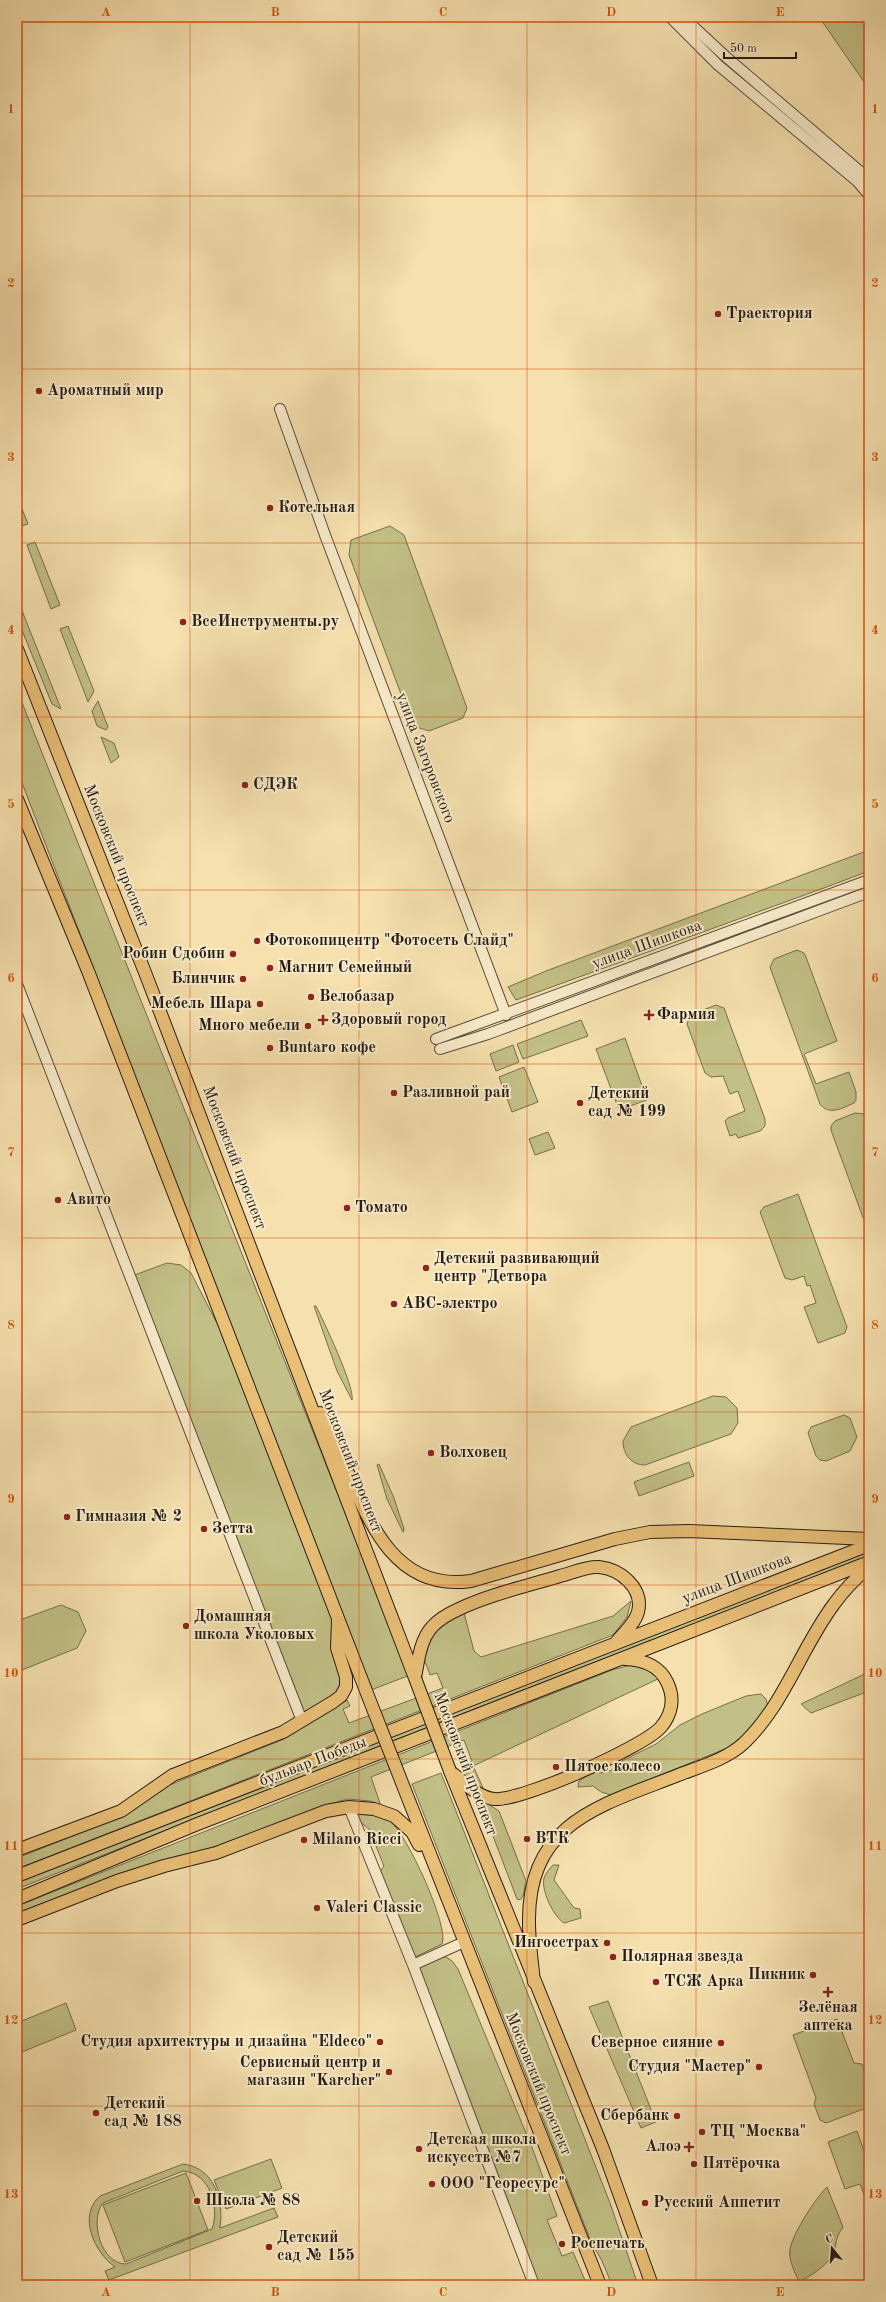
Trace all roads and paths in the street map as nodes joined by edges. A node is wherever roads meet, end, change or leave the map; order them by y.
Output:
1 (670, 17) edge
2 (683, 17) edge
3 (869, 178) edge
4 (869, 195) edge
5 (280, 409) dead end
6 (17, 649) edge
7 (17, 799) edge
8 (869, 880) edge
9 (869, 892) edge
10 (17, 984) edge
11 (506, 1015) junction
12 (304, 1384) junction
13 (869, 1539) edge
14 (869, 1546) edge
15 (869, 1562) edge
16 (869, 1567) edge
17 (339, 1615) junction
18 (616, 1643) junction
19 (622, 1658) junction
20 (415, 1678) junction
21 (302, 1721) junction
22 (450, 1771) junction
23 (349, 1806) junction
24 (17, 1850) edge
25 (436, 1873) junction
26 (17, 1876) edge
27 (17, 1899) edge
28 (17, 1920) edge
29 (464, 1942) junction
30 (413, 1965) junction
31 (534, 1982) junction
32 (534, 2285) edge
33 (600, 2285) edge
34 (652, 2285) edge

1 - 4 street
2 - 3 street
5 - 11 street, улица Загоровского
6 - 12 main road, Московский проспект
7 - 17 main road, Московский проспект
8 - 11 street, улица Шишкова
9 - 11 street, улица Шишкова
10 - 21 street
12 - 13 main road
12 - 20 main road, Московский проспект
14 - 18 main road, улица Шишкова
15 - 19 main road, улица Шишкова
16 - 31 main road
17 - 21 main road
17 - 25 main road, Московский проспект, bridge
18 - 20 main road
18 - 26 main road, бульвар Победы
19 - 22 main road
19 - 27 main road, бульвар Победы
20 - 22 main road, Московский проспект, bridge
21 - 24 main road
22 - 31 main road, Московский проспект
23 - 25 main road
23 - 28 main road
23 - 30 street
25 - 29 main road, Московский проспект
29 - 30 street
29 - 33 main road, Московский проспект
30 - 32 street
31 - 34 main road, Московский проспект

